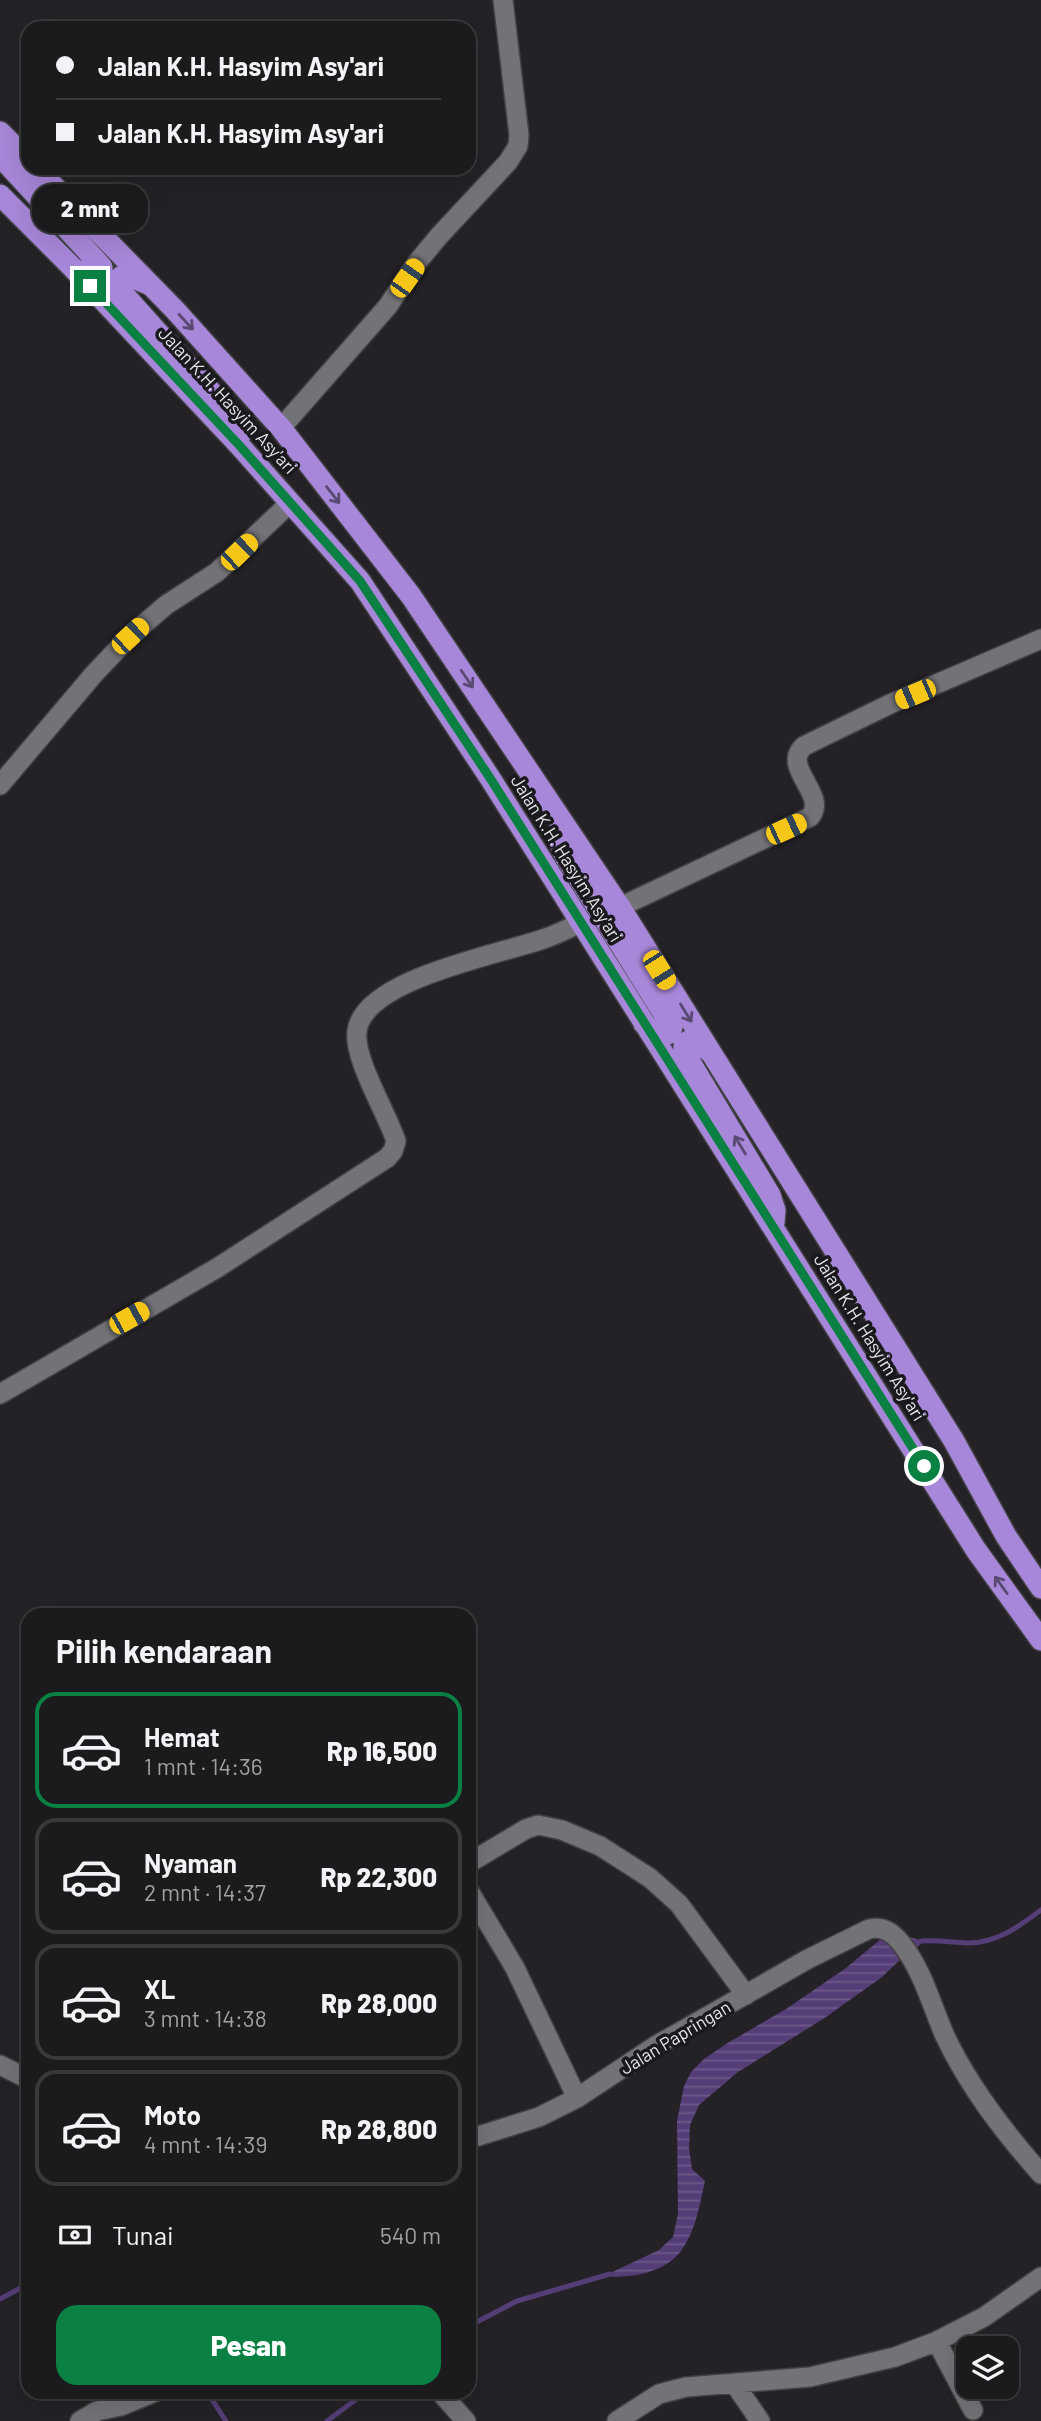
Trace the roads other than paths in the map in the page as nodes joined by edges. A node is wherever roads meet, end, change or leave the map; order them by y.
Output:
1 (503, 0) edge
2 (0, 132) edge
3 (21, 153) edge
4 (0, 156) edge
5 (43, 175) edge
6 (0, 195) edge
7 (71, 266) junction
8 (150, 285) junction
9 (281, 428) junction
10 (239, 445) junction
11 (291, 502) junction
12 (1041, 639) edge
13 (0, 785) edge
14 (561, 819) junction
15 (620, 907) junction
16 (580, 923) junction
17 (643, 1023) junction
18 (712, 1054) junction
19 (773, 1228) junction
20 (0, 1394) edge
21 (1041, 1588) edge
22 (1041, 1640) edge
23 (476, 1859) edge
24 (476, 1903) edge
25 (746, 1995) junction
26 (0, 2065) edge
27 (21, 2076) edge
28 (577, 2098) junction
29 (476, 2137) edge
30 (1041, 2174) edge
31 (1041, 2277) edge
32 (937, 2342) junction
33 (734, 2384) junction
34 (138, 2399) edge
35 (446, 2399) edge
36 (973, 2410) dead end
37 (80, 2421) edge
38 (466, 2421) edge
39 (617, 2421) edge
40 (760, 2421) edge

1 - 9 street
2 - 3 highway
4 - 7 highway
5 - 8 highway, Jalan K.H. Hasyim Asy'ari
6 - 7 highway, Jalan K.H. Hasyim Asy'ari
7 - 10 highway, Jalan K.H. Hasyim Asy'ari
8 -> 9 highway, Jalan K.H. Hasyim Asy'ari
8 - 10 highway
9 -> 14 highway, Jalan K.H. Hasyim Asy'ari
10 - 11 highway, Jalan K.H. Hasyim Asy'ari
11 - 13 street
11 - 16 highway, Jalan K.H. Hasyim Asy'ari
12 - 15 street
14 - 15 highway, Jalan K.H. Hasyim Asy'ari
14 - 17 highway
15 -> 18 highway, Jalan K.H. Hasyim Asy'ari
16 - 17 highway, Jalan K.H. Hasyim Asy'ari
16 - 20 street
17 - 19 highway, Jalan K.H. Hasyim Asy'ari
19 -> 18 highway
18 - 21 highway, Jalan K.H. Hasyim Asy'ari
22 -> 19 highway, Jalan K.H. Hasyim Asy'ari
23 - 25 street
24 - 28 street
25 - 28 street, Jalan Papringan
25 - 30 street, Jalan Papringan
26 - 27 street
28 - 29 street, Jalan Papringan
31 - 32 street
32 - 33 street
32 - 36 street
33 - 39 street
33 - 40 street
34 - 37 street
35 - 38 street

